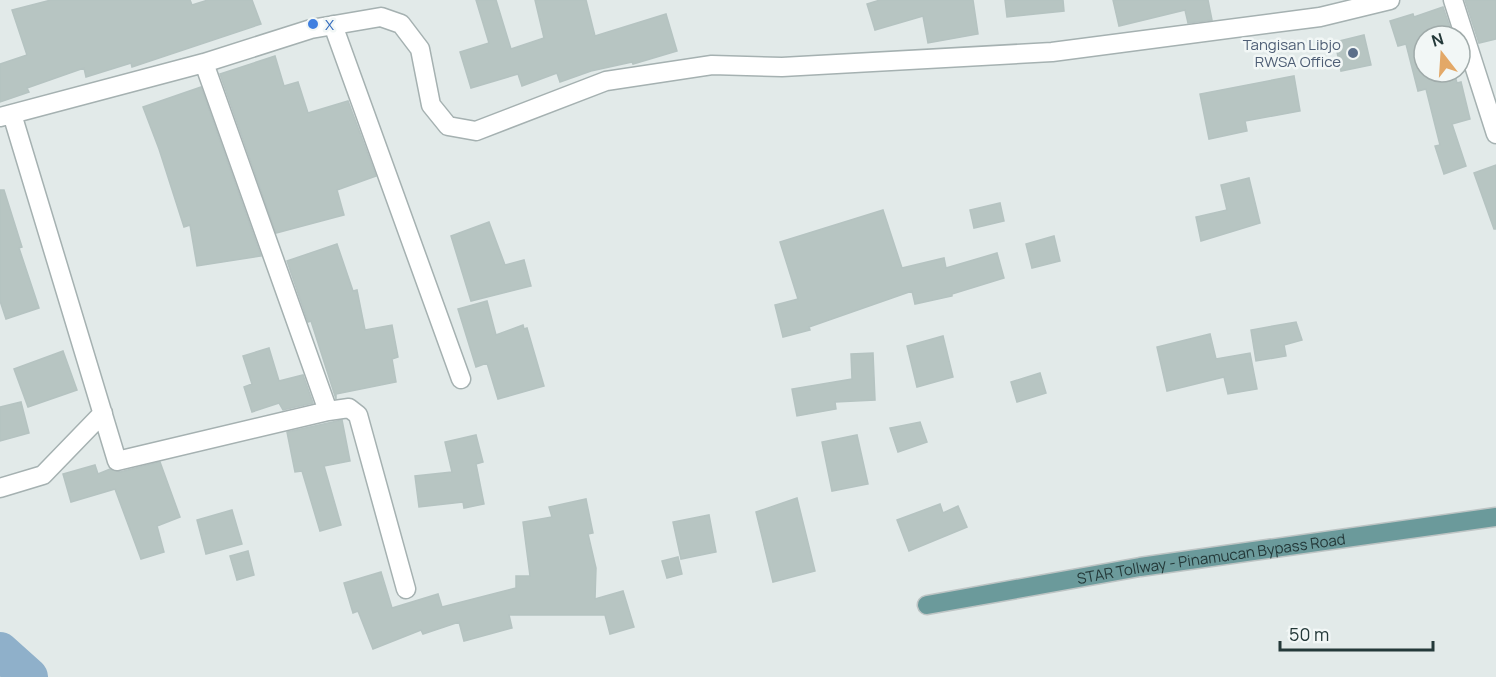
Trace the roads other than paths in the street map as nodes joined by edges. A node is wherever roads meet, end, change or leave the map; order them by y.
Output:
1 (1389, 0) edge
2 (1453, 0) edge
3 (333, 25) junction
4 (204, 63) junction
5 (6, 115) edge
6 (1496, 134) edge
7 (461, 379) dead end
8 (328, 411) junction
9 (103, 413) junction
10 (0, 488) edge
11 (1496, 517) edge
12 (406, 590) dead end
13 (927, 605) dead end

1 - 3 street
2 - 6 street
3 - 4 street
3 - 7 street
4 - 5 street
4 - 8 street
5 - 9 street
8 - 9 street
8 - 12 street
9 - 10 street
11 - 13 main road, STAR Tollway - Pinamucan Bypass Road

